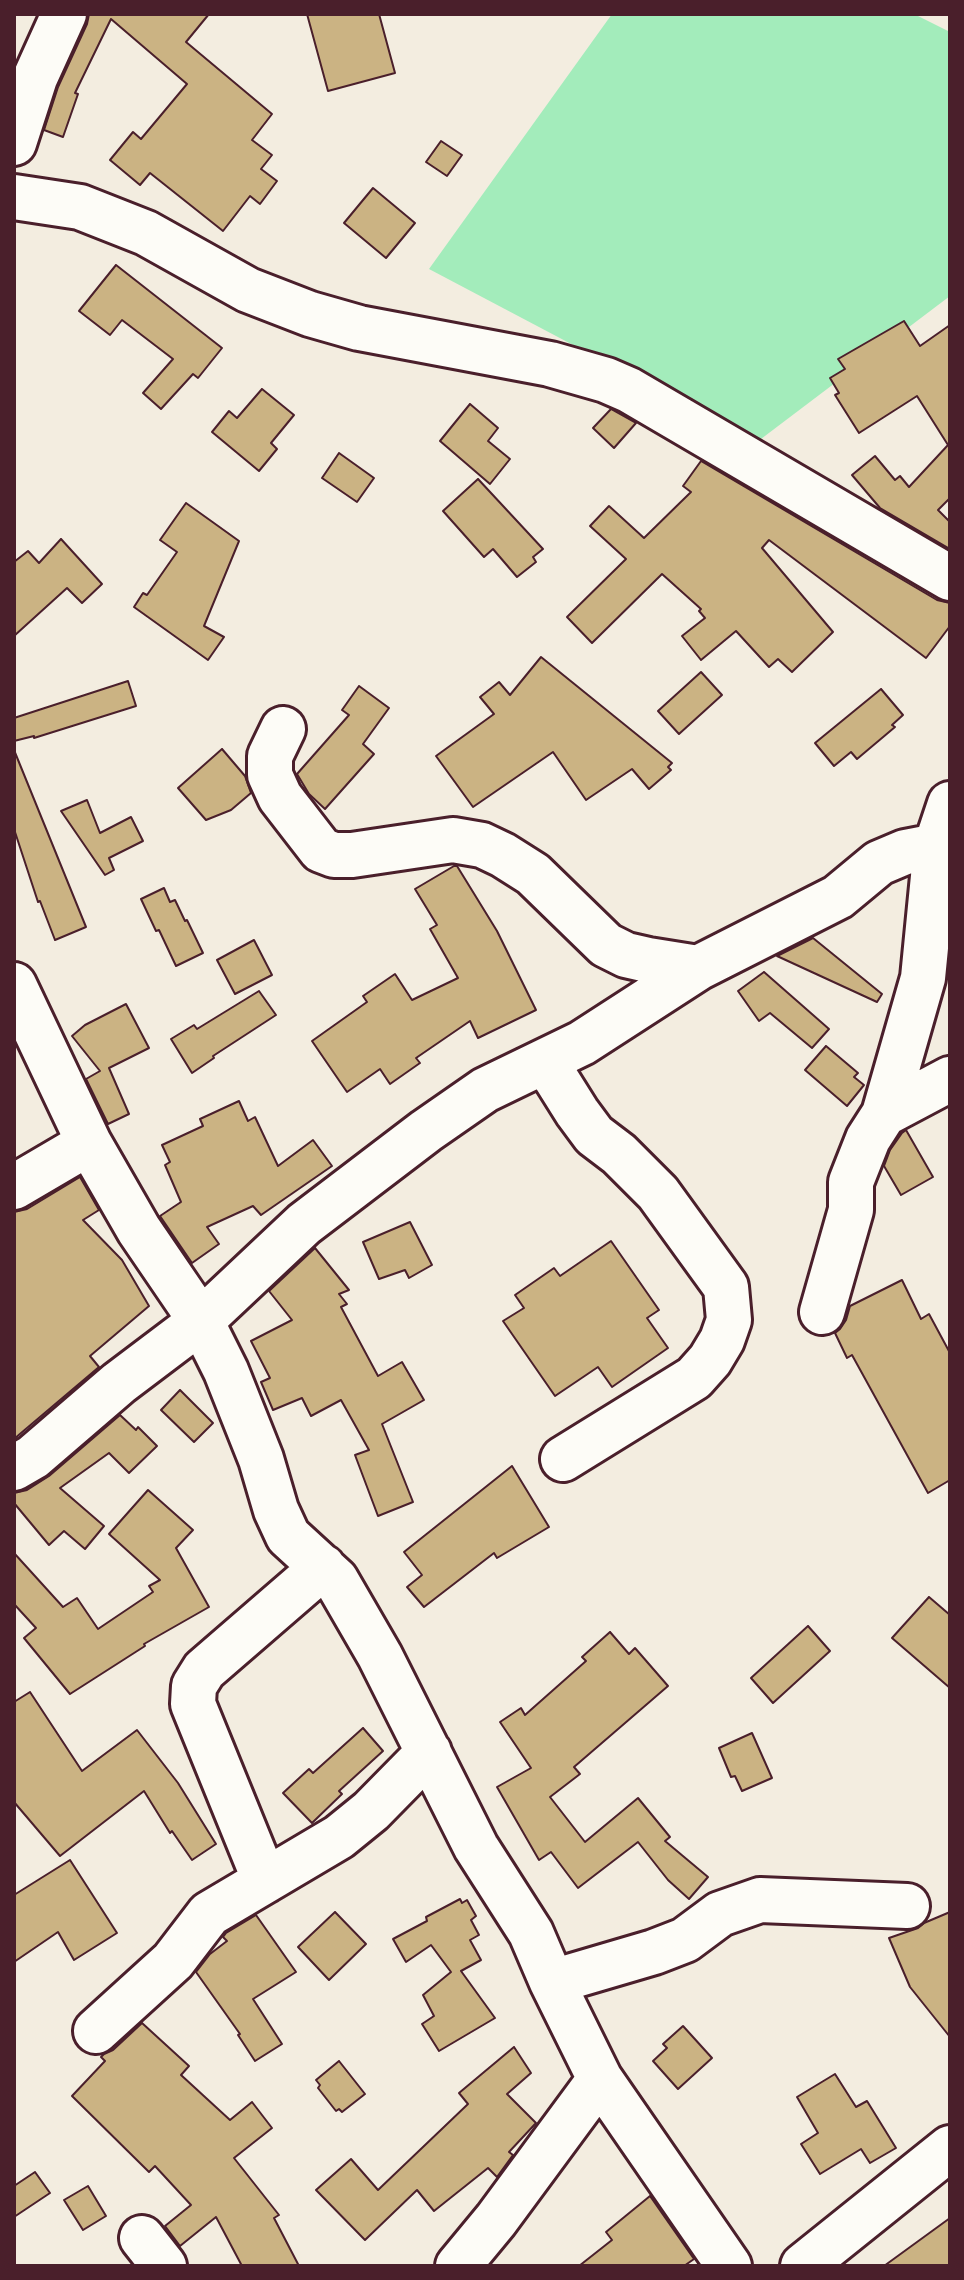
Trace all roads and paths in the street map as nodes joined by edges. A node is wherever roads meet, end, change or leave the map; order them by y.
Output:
1 (64, 14) edge
2 (14, 143) edge
3 (14, 197) edge
4 (950, 578) edge
5 (283, 729) dead end
6 (950, 804) edge
7 (936, 846) junction
8 (950, 892) edge
9 (698, 968) junction
10 (16, 997) edge
11 (545, 1061) junction
12 (950, 1079) edge
13 (884, 1114) junction
14 (89, 1143) junction
15 (14, 1187) edge
16 (822, 1312) dead end
17 (201, 1321) junction
18 (563, 1459) dead end
19 (14, 1468) edge
20 (323, 1567) junction
21 (429, 1752) junction
22 (265, 1881) junction
23 (907, 1906) dead end
24 (552, 1982) junction
25 (96, 2031) dead end
26 (600, 2079) junction
27 (950, 2148) edge
28 (458, 2266) edge
29 (729, 2266) edge
30 (803, 2266) edge

1 - 2 street
3 - 4 street
5 - 9 street
6 - 7 street
7 - 8 street
7 - 9 street
7 - 13 street
9 - 11 street
10 - 14 street
11 - 17 street
11 - 18 street
12 - 13 street
13 - 16 street
14 - 15 street
14 - 17 street
17 - 19 street
17 - 20 street
20 - 21 street
20 - 22 street
21 - 22 street
21 - 24 street
22 - 25 street
23 - 24 street
24 - 26 street
26 - 28 street
26 - 29 street
27 - 30 street

